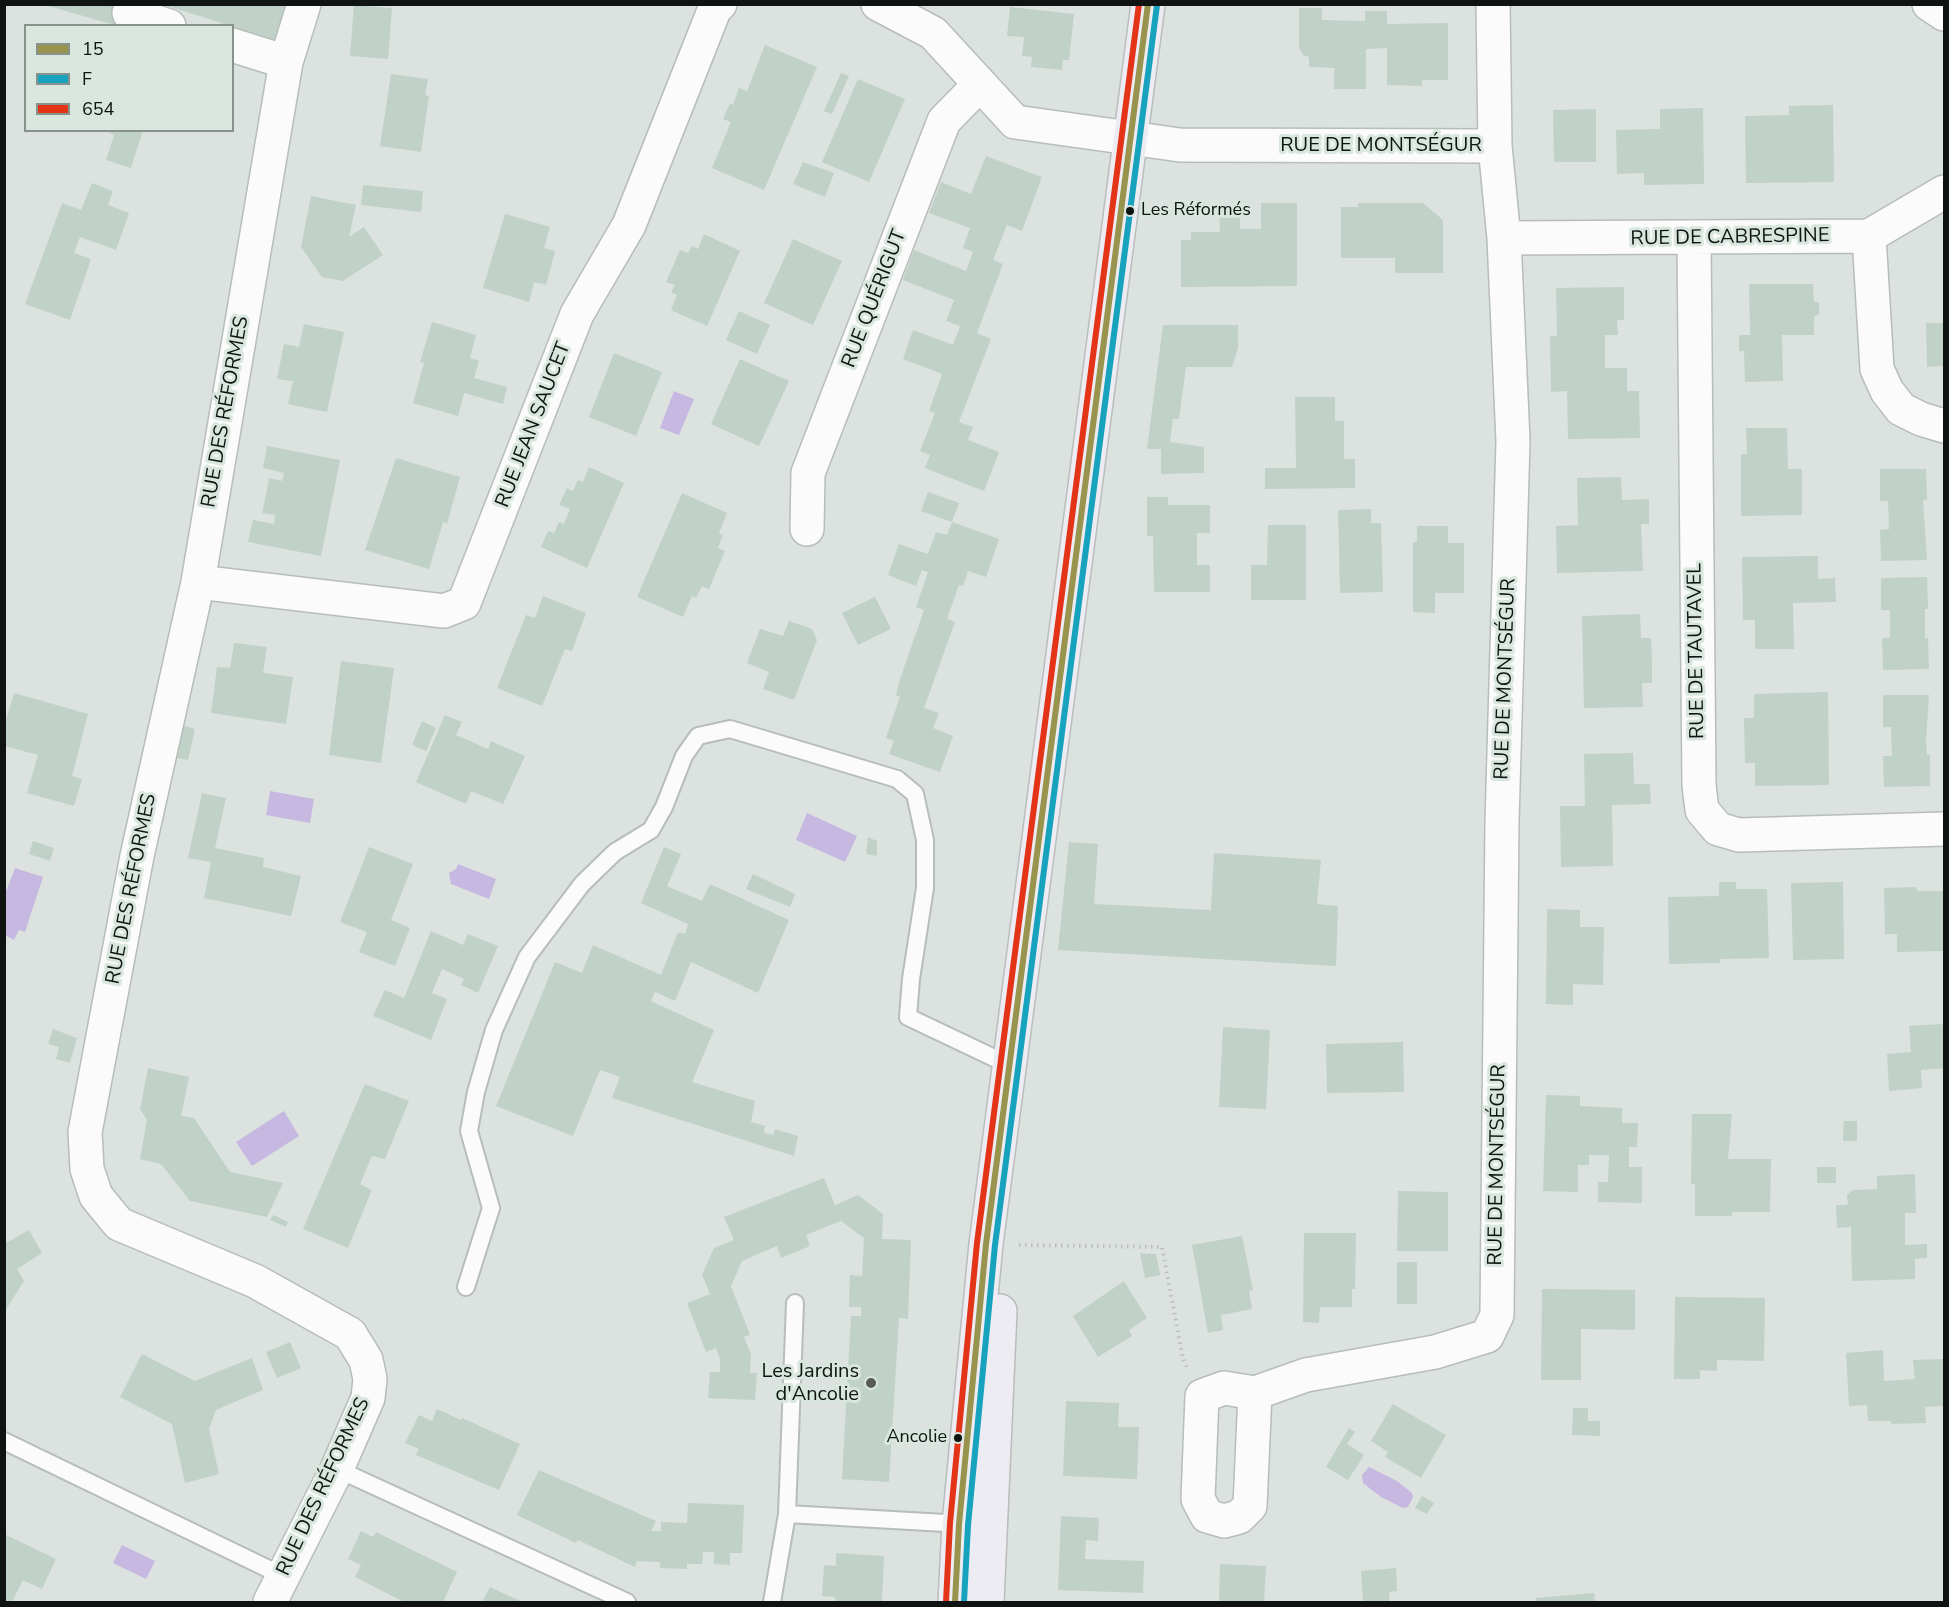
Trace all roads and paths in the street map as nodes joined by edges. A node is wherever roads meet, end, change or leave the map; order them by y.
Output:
1 (304, 4) edge
2 (720, 4) edge
3 (878, 4) edge
4 (1148, 4) edge
5 (1493, 4) edge
6 (1929, 4) edge
7 (129, 13) dead end
8 (1944, 14) edge
9 (163, 24) edge
10 (234, 46) edge
11 (286, 62) junction
12 (979, 86) junction
13 (1131, 139) junction
14 (1495, 147) junction
15 (1944, 192) edge
16 (1869, 236) junction
17 (1504, 238) junction
18 (1694, 239) junction
19 (1944, 426) edge
20 (807, 529) dead end
21 (198, 582) junction
22 (1944, 829) edge
23 (1007, 1081) junction
24 (1002, 1245) junction
25 (466, 1287) dead end
26 (795, 1303) dead end
27 (1255, 1393) junction
28 (1202, 1396) junction
29 (4, 1441) edge
30 (337, 1469) junction
31 (993, 1490) junction
32 (788, 1514) junction
33 (967, 1523) junction
34 (277, 1589) edge
35 (627, 1602) edge
36 (772, 1602) edge
37 (955, 1602) edge
38 (978, 1602) edge
39 (987, 1602) edge

1 - 11 street, RUE DES RÉFORMES
2 - 21 street, RUE JEAN SAUCET
3 - 12 street
4 - 13 main road
5 - 14 street
6 - 8 street
7 - 9 street
10 - 11 street
11 - 21 street, RUE DES RÉFORMES
12 - 13 street
12 - 20 street, RUE QUÉRIGUT
13 - 14 street, RUE DE MONTSÉGUR
13 - 23 main road
14 - 17 street, RUE DE MONTSÉGUR
15 - 16 street, RUE DE CABRESPINE
16 - 18 street, RUE DE CABRESPINE
16 - 19 street
17 - 18 street, RUE DE CABRESPINE
17 - 27 street, RUE DE MONTSÉGUR
18 - 22 street, RUE DE TAUTAVEL
21 - 30 street, RUE DES RÉFORMES
23 - 24 main road
23 - 25 lane
23 - 33 main road
24 - 28 path
24 - 31 main road
26 - 32 lane
27 - 28 street, RUE DE MONTSÉGUR
27 - 28 street
29 - 34 lane
30 - 34 street, RUE DES RÉFORMES
30 - 35 lane
31 - 33 lane
31 - 39 main road
32 - 33 lane
32 - 36 lane
33 - 37 main road
33 - 38 lane

